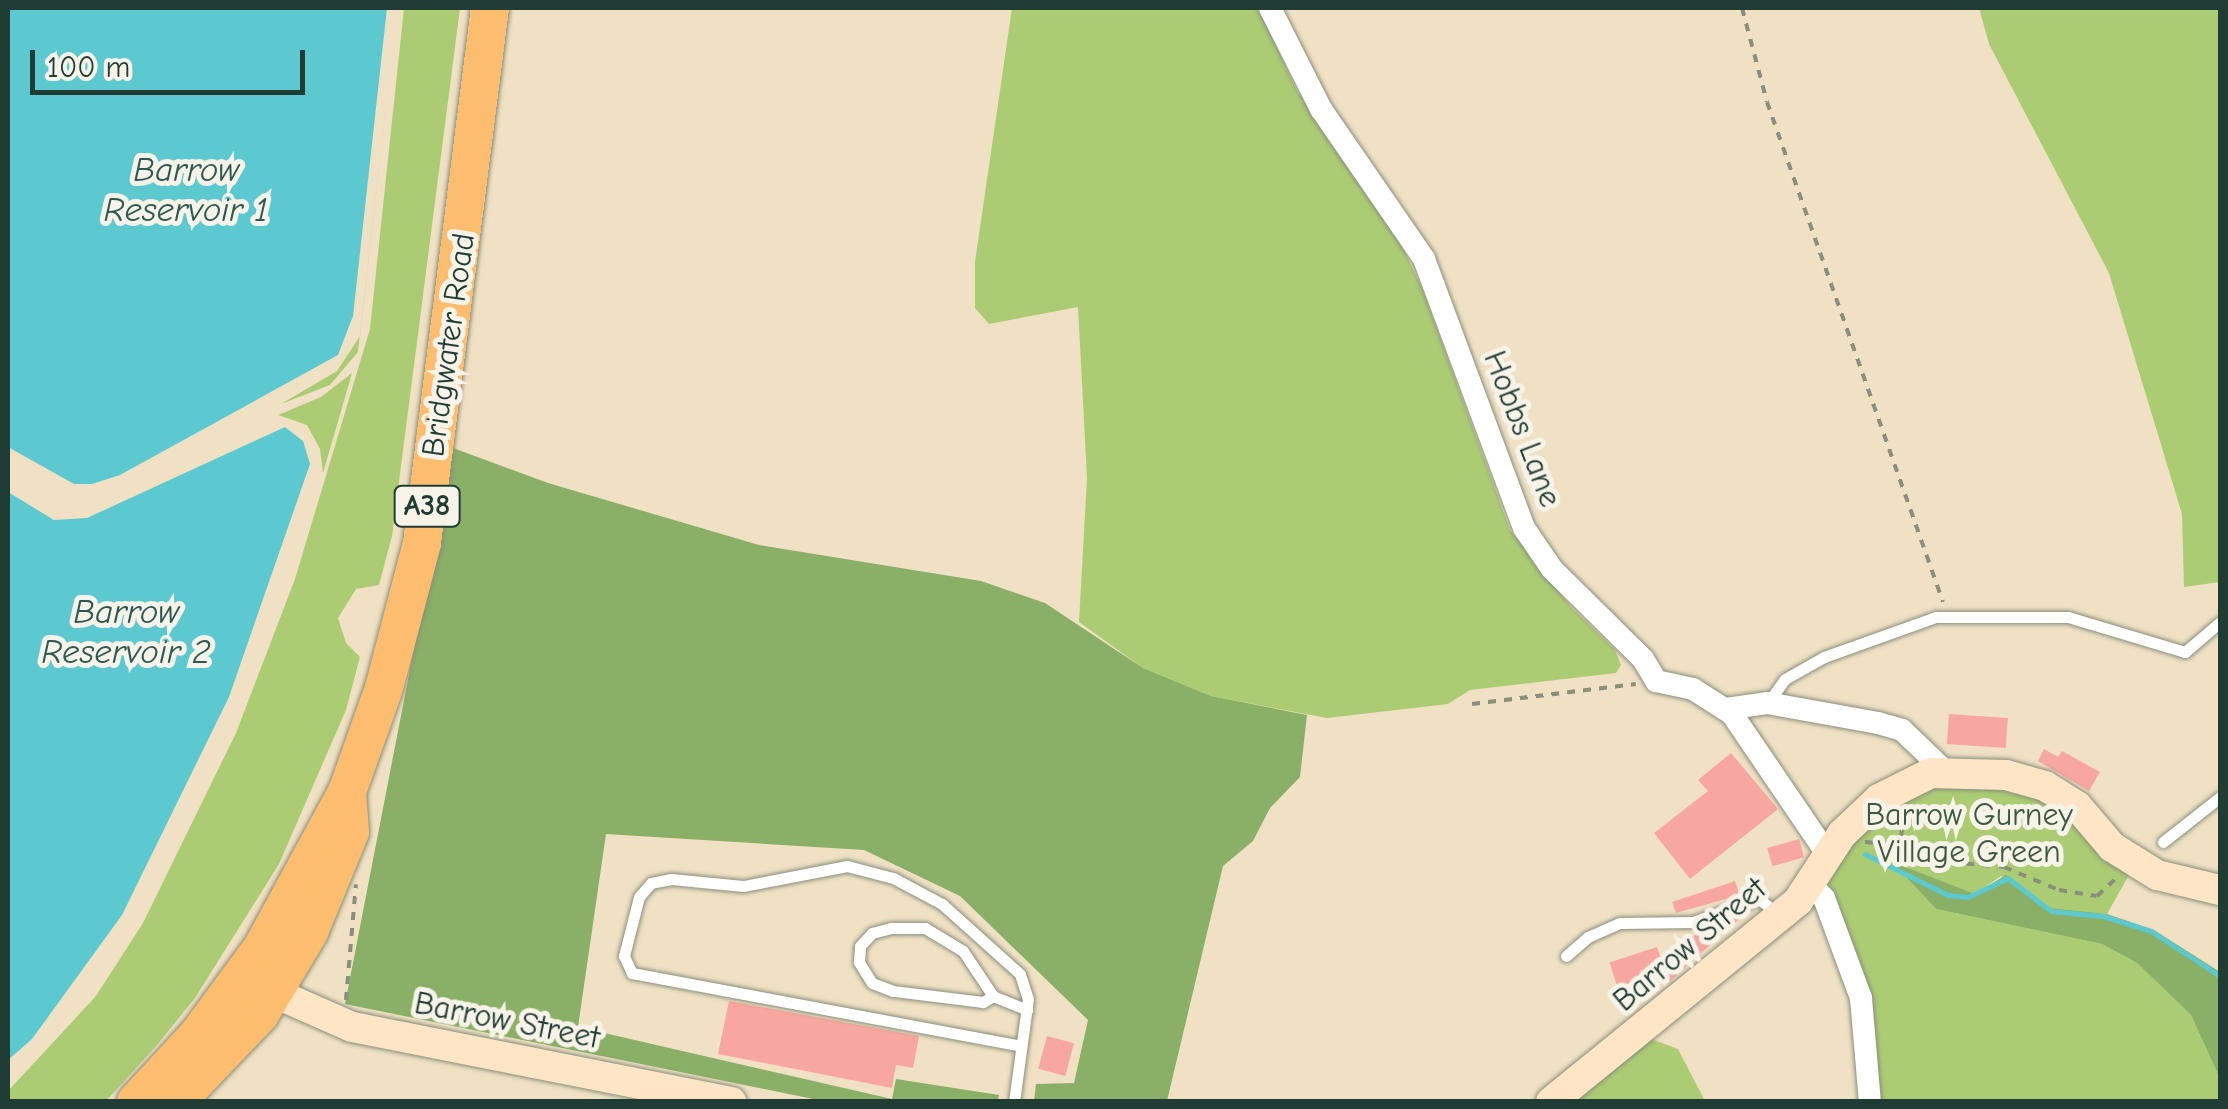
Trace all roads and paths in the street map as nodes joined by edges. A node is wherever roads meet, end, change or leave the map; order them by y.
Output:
1 (490, 8) edge
2 (1270, 8) edge
3 (1742, 8) edge
4 (1948, 616) junction
5 (2220, 622) edge
6 (1656, 681) junction
7 (1472, 704) dead end
8 (1768, 704) junction
9 (1726, 709) junction
10 (1946, 772) junction
11 (2220, 797) edge
12 (1912, 806) dead end
13 (337, 807) junction
14 (2162, 842) dead end
15 (1827, 854) junction
16 (2119, 865) junction
17 (333, 877) junction
18 (1810, 884) junction
19 (2220, 890) edge
20 (1779, 917) junction
21 (262, 948) junction
22 (1566, 956) dead end
23 (275, 992) junction
24 (994, 996) junction
25 (1027, 1010) junction
26 (343, 1024) junction
27 (198, 1034) junction
28 (1021, 1046) junction
29 (136, 1102) edge
30 (176, 1102) edge
31 (732, 1102) edge
32 (1014, 1102) edge
33 (1552, 1102) edge
34 (1870, 1102) edge

1 - 13 highway, Bridgwater Road / A38
2 - 6 street, Hobbs Lane
3 - 4 path
4 - 5 lane
4 - 8 lane
6 - 7 path
6 - 9 street
8 - 9 street
8 - 10 street
9 - 15 street
10 - 15 main road, Barrow Street
10 - 16 main road, Barrow Street
11 - 14 lane
12 - 16 path
13 - 17 highway, Bridgwater Road / A38
13 - 21 highway, Bridgwater Road / A38
13 - 27 highway
15 - 18 main road, Barrow Street
16 - 19 main road, Barrow Street
17 - 23 highway, Bridgwater Road / A38
17 - 26 path
18 - 20 main road, Barrow Street
18 - 34 street
20 - 22 lane
20 - 33 main road, Barrow Street
21 - 23 highway
21 - 27 highway, Bridgwater Road / A38
23 - 26 main road, Barrow Street
23 - 27 highway
23 - 30 highway, Bridgwater Road / A38
24 - 24 lane
24 - 25 lane
25 - 28 lane
25 - 28 lane
26 - 31 main road, Barrow Street
27 - 29 highway, Bridgwater Road / A38
28 - 32 lane

